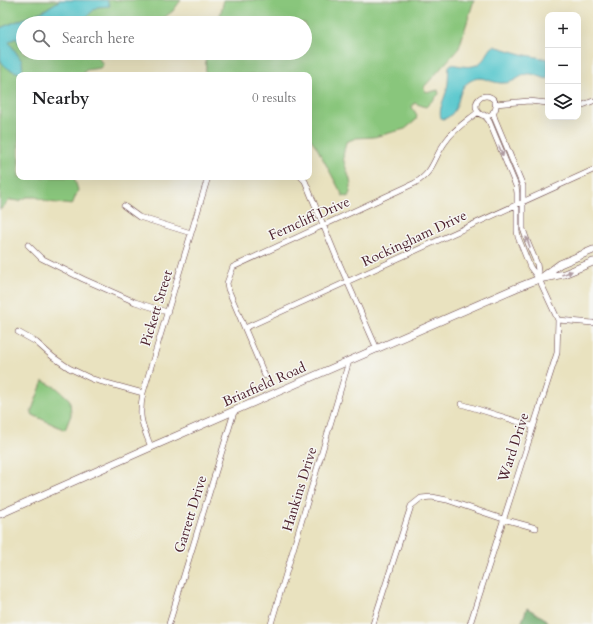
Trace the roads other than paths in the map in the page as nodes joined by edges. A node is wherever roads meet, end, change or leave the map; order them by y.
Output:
1 (593, 101) edge
2 (545, 103) edge
3 (495, 104) junction
4 (581, 106) edge
5 (478, 112) junction
6 (493, 112) junction
7 (484, 115) junction
8 (593, 170) edge
9 (207, 180) edge
10 (304, 180) edge
11 (524, 201) junction
12 (517, 204) junction
13 (124, 206) dead end
14 (323, 225) junction
15 (191, 233) junction
16 (28, 245) dead end
17 (593, 250) edge
18 (593, 262) edge
19 (540, 279) junction
20 (347, 282) junction
21 (167, 312) junction
22 (558, 320) junction
23 (593, 323) edge
24 (245, 328) junction
25 (18, 332) dead end
26 (377, 349) junction
27 (349, 361) junction
28 (265, 376) dead end
29 (143, 393) junction
30 (461, 404) dead end
31 (234, 412) junction
32 (532, 426) junction
33 (151, 447) junction
34 (0, 514) edge
35 (502, 519) junction
36 (536, 528) dead end
37 (169, 624) edge
38 (271, 624) edge
39 (373, 624) edge
40 (470, 624) edge

1 - 4 street
2 - 3 street
3 - 5 street
3 - 6 street
5 - 7 street
5 - 14 street, Ferncliff Drive
6 - 7 street
6 - 11 street
7 -> 12 street
8 - 11 street, Rockingham Drive
9 - 15 street, Pickett Street
10 - 14 street
11 - 12 street, Rockingham Drive
19 -> 11 street
12 - 19 street
12 - 20 street, Rockingham Drive
13 - 15 street
14 - 20 street
14 - 24 street, Ferncliff Drive
15 - 21 street, Pickett Street
16 - 21 street
17 - 19 main road, Briarfield Road
19 -> 18 main road, Briarfield Road
19 - 22 street, Ward Drive
19 - 26 main road, Briarfield Road
20 - 24 street, Rockingham Drive
20 - 26 street
21 - 29 street, Pickett Street
22 - 23 street
22 - 32 street, Ward Drive
24 - 28 street, Ferncliff Drive
25 - 29 street
26 - 27 main road, Briarfield Road
27 - 31 main road, Briarfield Road
27 - 38 street, Hankins Drive
29 - 33 street, Pickett Street
30 - 32 street
31 - 33 main road, Briarfield Road
31 - 37 street, Garrett Drive
32 - 35 street, Ward Drive
33 - 34 main road, Briarfield Road
35 - 36 street
35 - 39 street
35 - 40 street, Ward Drive

